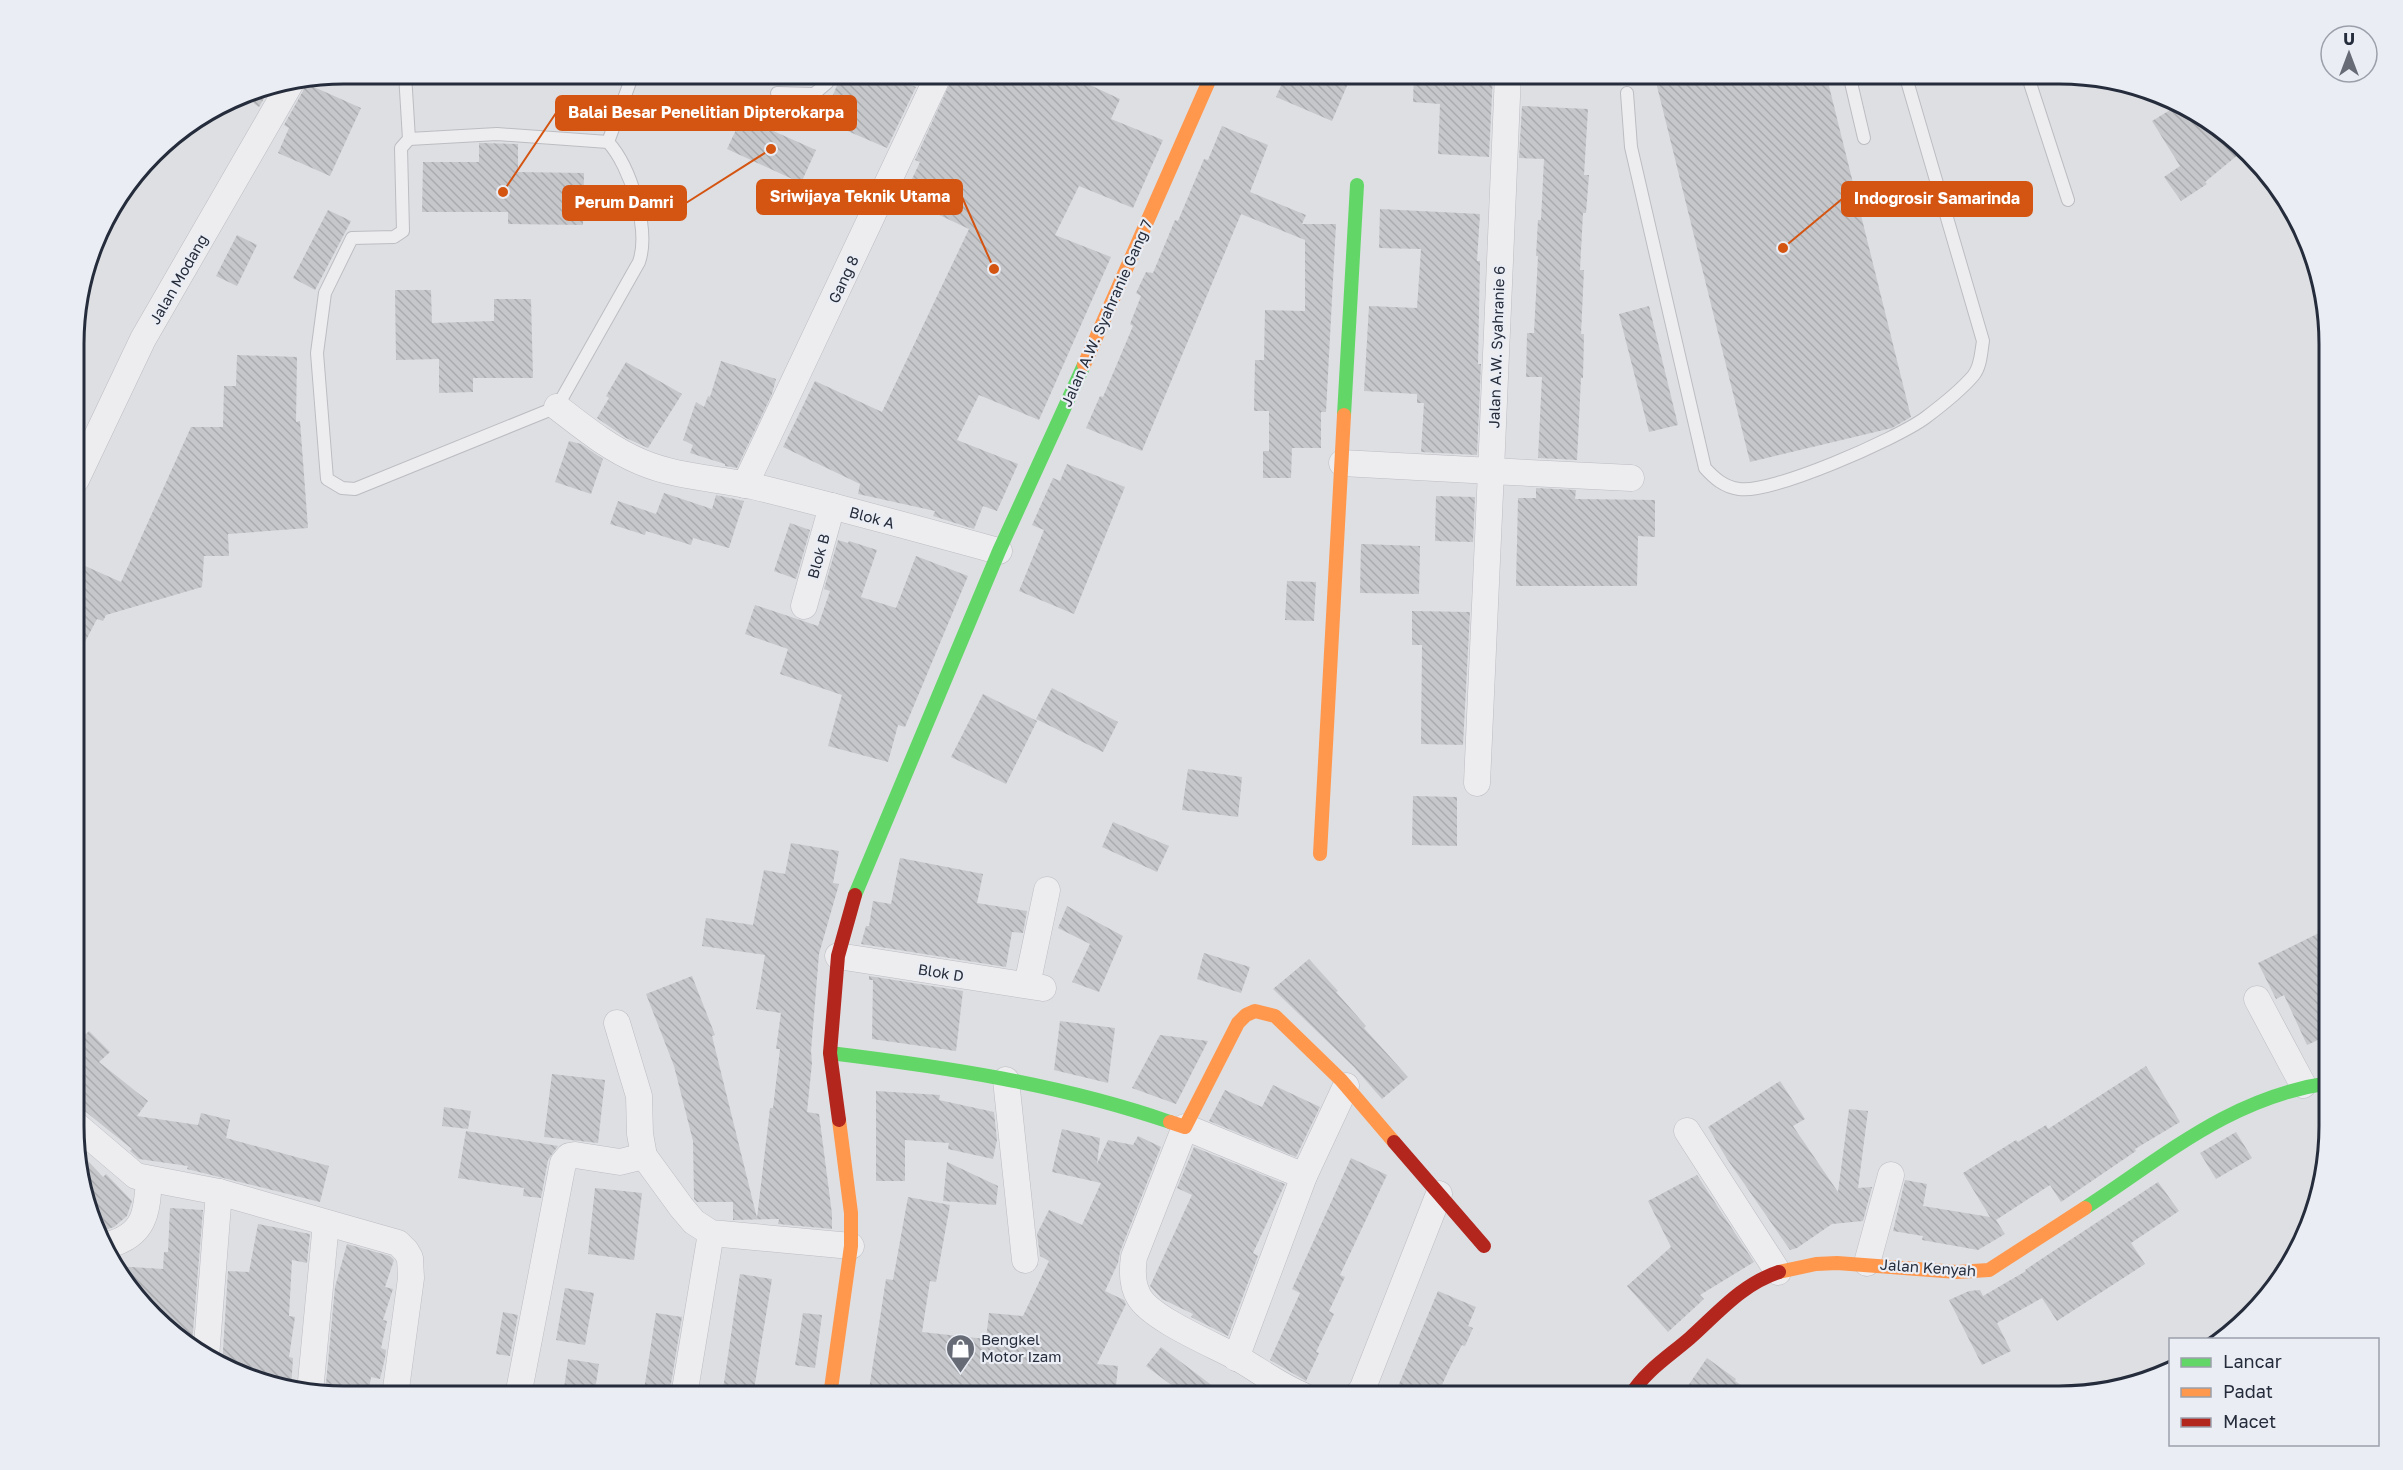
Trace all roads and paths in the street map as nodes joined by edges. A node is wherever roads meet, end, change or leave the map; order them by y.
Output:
1 (406, 84) edge
2 (629, 84) edge
3 (826, 84) edge
4 (934, 84) edge
5 (1208, 84) edge
6 (1508, 84) edge
7 (1851, 84) edge
8 (1908, 84) edge
9 (2030, 84) edge
10 (286, 91) edge
11 (777, 93) dead end
12 (1627, 93) dead end
13 (1863, 138) dead end
14 (409, 139) junction
15 (608, 142) junction
16 (1357, 185) dead end
17 (2068, 200) dead end
18 (557, 407) junction
19 (84, 463) edge
20 (1342, 463) junction
21 (1491, 471) junction
22 (1631, 478) dead end
23 (745, 485) junction
24 (832, 506) junction
25 (999, 551) junction
26 (804, 606) dead end
27 (1477, 783) dead end
28 (1320, 854) dead end
29 (1047, 890) dead end
30 (838, 956) junction
31 (2257, 999) dead end
32 (617, 1023) dead end
33 (830, 1053) junction
34 (1006, 1080) junction
35 (2319, 1084) edge
36 (2303, 1085) junction
37 (1346, 1086) junction
38 (1185, 1128) junction
39 (1687, 1131) dead end
40 (84, 1132) edge
41 (644, 1155) junction
42 (1891, 1175) dead end
43 (1304, 1176) junction
44 (149, 1179) junction
45 (219, 1192) junction
46 (1439, 1194) junction
47 (327, 1223) junction
48 (711, 1233) junction
49 (112, 1243) edge
50 (851, 1246) junction
51 (1484, 1246) dead end
52 (1025, 1260) dead end
53 (1868, 1263) junction
54 (1779, 1272) junction
55 (207, 1346) edge
56 (1236, 1358) junction
57 (311, 1384) edge
58 (396, 1386) edge
59 (520, 1386) edge
60 (686, 1386) edge
61 (831, 1386) edge
62 (1282, 1386) edge
63 (1364, 1386) edge
64 (1644, 1386) edge

1 - 14 lane
2 - 15 lane
3 - 11 lane
4 - 23 street, Gang 8
5 - 25 street, Jalan A.W. Syahranie Gang 7
6 - 21 street, Jalan A.W. Syahranie 6
7 - 13 lane
8 - 12 lane
9 - 17 lane
10 - 19 street, Jalan Modang
14 - 15 lane
14 - 18 lane
15 - 18 lane
16 - 20 street
18 - 23 street, Blok A
20 - 21 street
20 - 28 street
21 - 22 street
21 - 27 street, Jalan A.W. Syahranie 6
23 - 24 street, Blok A
24 - 25 street, Blok A
24 - 26 street, Blok B
25 - 30 street, Jalan A.W. Syahranie Gang 7
29 - 30 street, Blok D
30 - 33 street, Jalan A.W. Syahranie Gang 7
31 - 36 street
32 - 41 street
33 - 34 street
33 - 50 street, Jalan A.W. Syahranie Gang 7
34 - 38 street
34 - 52 street
35 - 36 street, Jalan Kenyah
36 - 53 street, Jalan Kenyah
37 - 38 street
37 - 43 street
37 - 46 street
38 - 43 street
38 - 56 street
39 - 54 street
40 - 44 street
41 - 48 street
41 - 59 street
42 - 53 street
43 - 56 street
44 - 45 street
44 - 49 street
45 - 47 street
45 - 55 street
46 - 51 street
46 - 63 street
47 - 57 street
47 - 58 street
48 - 50 street
48 - 60 street
50 - 61 street, Jalan A.W. Syahranie Gang 7
53 - 54 street, Jalan Kenyah
54 - 64 street, Jalan Kenyah
56 - 62 street

